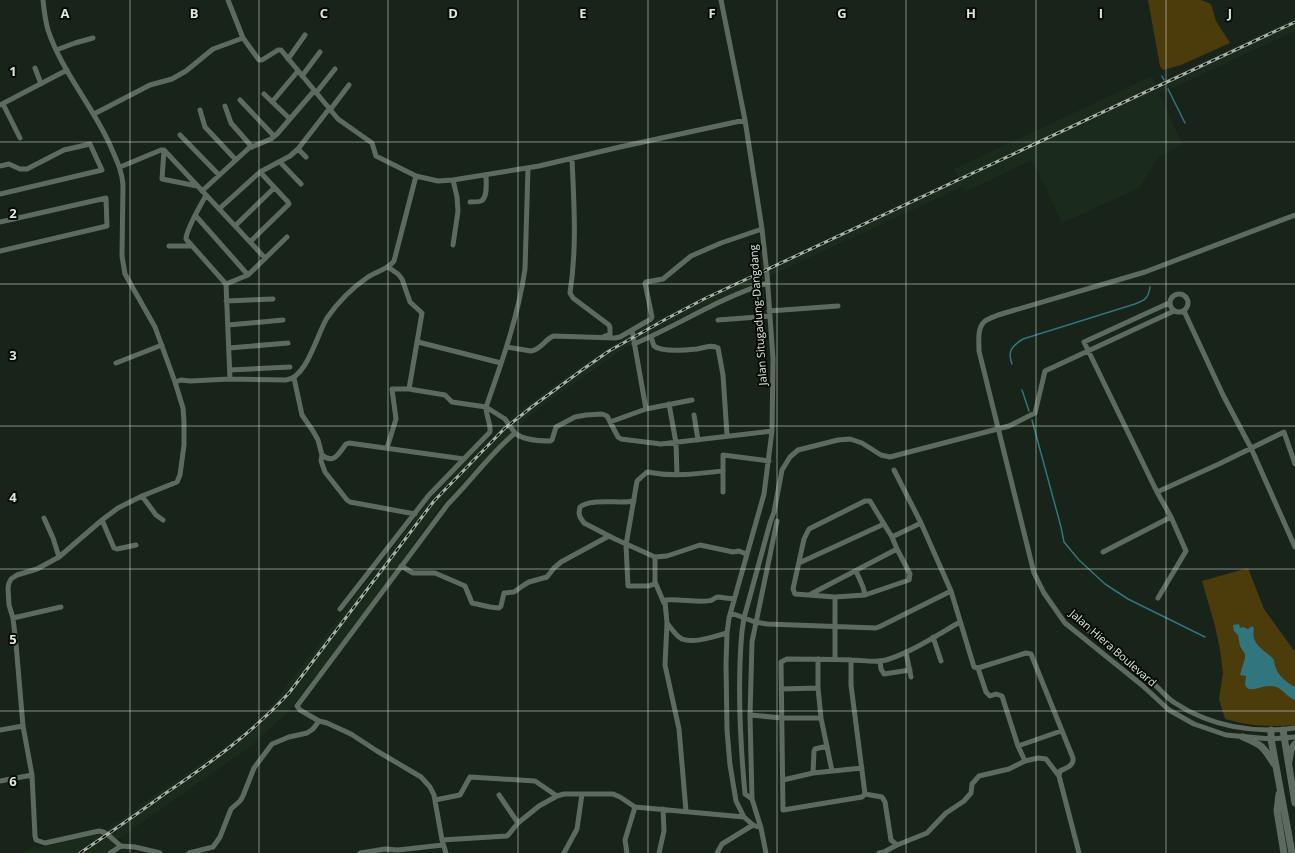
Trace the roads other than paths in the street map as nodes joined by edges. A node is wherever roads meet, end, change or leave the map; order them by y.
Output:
1 (43, 0) edge
2 (228, 0) edge
3 (721, 0) edge
4 (305, 35) dead end
5 (93, 38) dead end
6 (243, 38) junction
7 (56, 50) junction
8 (320, 52) dead end
9 (288, 59) junction
10 (35, 68) dead end
11 (335, 69) dead end
12 (67, 70) junction
13 (298, 71) junction
14 (302, 76) junction
15 (41, 84) junction
16 (349, 86) dead end
17 (315, 92) junction
18 (264, 94) dead end
19 (240, 100) dead end
20 (272, 102) junction
21 (1, 105) edge
22 (225, 106) dead end
23 (330, 109) junction
24 (200, 110) dead end
25 (94, 114) junction
26 (290, 119) junction
27 (745, 120) junction
28 (180, 135) dead end
29 (274, 136) junction
30 (20, 138) dead end
31 (252, 147) junction
32 (298, 149) junction
33 (164, 150) junction
34 (306, 157) dead end
35 (572, 159) junction
36 (236, 160) junction
37 (280, 162) junction
38 (0, 166) edge
39 (120, 168) junction
40 (528, 168) junction
41 (260, 172) junction
42 (219, 174) junction
43 (486, 175) junction
44 (416, 176) junction
45 (453, 180) junction
46 (301, 184) dead end
47 (197, 186) junction
48 (274, 188) junction
49 (204, 193) junction
50 (0, 194) edge
51 (470, 202) dead end
52 (219, 209) junction
53 (195, 215) junction
54 (1295, 215) edge
55 (0, 222) edge
56 (235, 226) junction
57 (762, 229) junction
58 (287, 237) dead end
59 (250, 242) junction
60 (453, 245) dead end
61 (169, 246) dead end
62 (191, 246) junction
63 (0, 251) edge
64 (265, 258) junction
65 (388, 267) junction
66 (248, 275) junction
67 (768, 283) junction
68 (226, 284) junction
69 (272, 299) dead end
70 (226, 301) junction
71 (1169, 302) junction
72 (838, 306) dead end
73 (1174, 311) junction
74 (1184, 311) junction
75 (769, 313) junction
76 (283, 320) dead end
77 (718, 320) dead end
78 (228, 325) junction
79 (632, 330) junction
80 (602, 337) junction
81 (651, 337) junction
82 (418, 342) junction
83 (288, 343) dead end
84 (634, 344) junction
85 (162, 345) junction
86 (507, 347) junction
87 (229, 348) junction
88 (1089, 350) junction
89 (116, 363) dead end
90 (501, 363) junction
91 (290, 367) dead end
92 (230, 370) junction
93 (294, 378) junction
94 (230, 379) junction
95 (175, 382) junction
96 (409, 389) junction
97 (692, 400) dead end
98 (669, 404) junction
99 (486, 407) junction
100 (646, 409) junction
101 (694, 415) dead end
102 (610, 422) junction
103 (999, 429) junction
104 (772, 431) junction
105 (515, 433) junction
106 (727, 435) junction
107 (698, 440) junction
108 (676, 443) junction
109 (387, 448) junction
110 (1251, 448) junction
111 (322, 455) junction
112 (464, 459) junction
113 (769, 460) junction
114 (1295, 464) edge
115 (894, 470) dead end
116 (722, 471) junction
117 (676, 475) junction
118 (722, 492) dead end
119 (1157, 492) junction
120 (142, 496) junction
121 (634, 501) junction
122 (415, 514) junction
123 (1171, 517) junction
124 (44, 518) dead end
125 (102, 520) junction
126 (163, 520) dead end
127 (777, 521) dead end
128 (921, 523) junction
129 (884, 524) junction
130 (609, 536) junction
131 (892, 537) junction
132 (626, 544) junction
133 (136, 545) dead end
134 (1295, 547) edge
135 (897, 550) junction
136 (1103, 552) dead end
137 (746, 554) junction
138 (60, 557) junction
139 (655, 557) junction
140 (799, 563) junction
141 (401, 566) junction
142 (856, 571) junction
143 (655, 582) junction
144 (950, 591) junction
145 (809, 595) junction
146 (865, 595) junction
147 (835, 597) junction
148 (1158, 598) dead end
149 (734, 599) junction
150 (665, 604) junction
151 (60, 607) dead end
152 (340, 609) dead end
153 (731, 613) junction
154 (13, 618) junction
155 (744, 618) junction
156 (755, 622) junction
157 (960, 622) junction
158 (666, 623) junction
159 (836, 626) junction
160 (1089, 631) dead end
161 (726, 633) junction
162 (933, 637) junction
163 (906, 652) junction
164 (818, 659) junction
165 (835, 659) junction
166 (851, 660) junction
167 (880, 661) junction
168 (941, 662) dead end
169 (978, 668) junction
170 (910, 670) junction
171 (911, 676) dead end
172 (1149, 679) junction
173 (1144, 686) junction
174 (818, 688) junction
175 (781, 689) junction
176 (750, 715) junction
177 (782, 718) junction
178 (821, 718) junction
179 (319, 721) junction
180 (23, 726) junction
181 (1295, 728) edge
182 (0, 730) edge
183 (1271, 730) junction
184 (1283, 730) junction
185 (1061, 731) junction
186 (1244, 736) junction
187 (1295, 737) edge
188 (1271, 739) junction
189 (1283, 739) junction
190 (1295, 744) edge
191 (827, 746) junction
192 (1018, 746) junction
193 (1025, 761) junction
194 (1288, 766) junction
195 (1276, 767) junction
196 (862, 768) junction
197 (832, 771) junction
198 (813, 774) junction
199 (32, 775) junction
200 (1059, 776) junction
201 (783, 780) junction
202 (0, 781) edge
203 (1291, 781) junction
204 (1279, 784) junction
205 (1295, 791) edge
206 (752, 792) junction
207 (582, 794) junction
208 (744, 794) junction
209 (865, 794) junction
210 (499, 795) dead end
211 (735, 795) junction
212 (557, 796) junction
213 (752, 799) junction
214 (436, 800) junction
215 (1295, 803) edge
216 (635, 807) junction
217 (663, 809) junction
218 (686, 811) junction
219 (744, 817) junction
220 (518, 822) junction
221 (753, 825) junction
222 (761, 828) junction
223 (443, 842) junction
224 (121, 846) junction
225 (897, 846) junction
226 (110, 853) edge
227 (160, 853) edge
228 (189, 853) edge
229 (360, 853) edge
230 (446, 853) edge
231 (564, 853) edge
232 (627, 853) edge
233 (659, 853) edge
234 (718, 853) edge
235 (766, 853) edge
236 (879, 853) edge
237 (1080, 853) edge
238 (1284, 853) edge
239 (1292, 853) edge

1 - 7 street
2 - 6 street
3 - 27 street, Jalan Situgadung-Dangdang
4 - 9 street
5 - 7 street
6 - 9 street
6 - 25 street
7 - 12 street
8 - 14 street
9 - 13 street
10 - 15 street
11 - 17 street
12 - 15 street
12 - 25 street
13 - 14 street
13 - 20 street
14 - 17 street
15 - 21 street
16 - 23 street
17 - 23 street
17 - 26 street
18 - 20 street
19 - 29 street
20 - 26 street
21 - 30 street
22 - 31 street
23 - 32 street
23 - 44 street
24 - 36 street
25 - 39 street
26 - 29 street
27 - 35 street
27 - 57 street, Jalan Situgadung-Dangdang
28 - 42 street
29 - 31 street
31 - 36 street
32 - 34 street
32 - 37 street
33 - 39 street
33 - 47 street
33 - 47 street
35 - 40 street
35 - 80 street
36 - 42 street
37 - 41 street
37 - 46 street
38 - 50 street
39 - 85 street
40 - 43 street
40 - 86 street
41 - 48 street
41 - 52 street
42 - 49 street
43 - 45 street
43 - 51 street
44 - 45 street
44 - 65 street
45 - 60 street
47 - 49 street
48 - 56 street
48 - 59 street
49 - 52 street
49 - 53 street
52 - 56 street
53 - 62 street
53 - 66 street
54 - 103 street, Jalan Hiera Boulevard
55 - 63 street
56 - 59 street
57 - 67 street, Jalan Situgadung-Dangdang
57 - 79 street
58 - 64 street
59 - 64 street
61 - 62 street
62 - 68 street
64 - 66 street
65 - 82 street
65 - 93 street
66 - 68 street
67 - 75 street, Jalan Situgadung-Dangdang
67 - 81 street
68 - 70 street
69 - 70 street
70 - 78 street
71 - 73 street
71 - 74 street
71 - 88 street
72 - 75 street
73 - 74 street
73 - 88 street
74 - 110 street
75 - 77 street
75 - 104 street, Jalan Situgadung-Dangdang
76 - 78 street
78 - 87 street
79 - 80 street
79 - 84 street
80 - 86 street
81 - 84 street
81 - 106 street
82 - 90 street
82 - 96 street
83 - 87 street
84 - 100 street
85 - 89 street
85 - 95 street
86 - 90 street
87 - 92 street
88 - 103 street
88 - 119 street
90 - 99 street
91 - 92 street
92 - 94 street
93 - 94 street
93 - 111 street
94 - 95 street
95 - 120 street
96 - 99 street
96 - 109 street
97 - 98 street
98 - 100 street
98 - 108 street
99 - 105 street
99 - 112 street
100 - 102 street
101 - 107 street
102 - 105 street
102 - 108 street
103 - 155 street
103 - 173 street, Jalan Hiera Boulevard
104 - 106 street
104 - 113 street, Jalan Situgadung-Dangdang
105 - 141 street
106 - 107 street
107 - 108 street
108 - 117 street
109 - 111 street
109 - 112 street
110 - 114 street
110 - 119 street
110 - 134 street
111 - 122 street
112 - 122 street
113 - 116 street
113 - 137 street, Jalan Situgadung-Dangdang
115 - 128 street
116 - 117 street
116 - 118 street
117 - 121 street
119 - 123 street
120 - 125 street
120 - 126 street
121 - 130 street
121 - 132 street
122 - 152 street
123 - 136 street
123 - 148 street
124 - 138 street
125 - 133 street
125 - 138 street
127 - 156 street
128 - 131 street
128 - 144 street
129 - 131 street
129 - 140 street
129 - 140 street
130 - 132 street
130 - 141 street
131 - 135 street
132 - 139 street
132 - 143 street
135 - 142 street
135 - 146 street
137 - 139 street
137 - 149 street, Jalan Situgadung-Dangdang
138 - 154 street
139 - 143 street
140 - 145 street
141 - 179 street
142 - 145 street
142 - 146 street
143 - 150 street
144 - 157 street
144 - 159 street
145 - 147 street
146 - 147 street
147 - 159 street
149 - 150 street
149 - 153 street, Jalan Situgadung-Dangdang
150 - 158 street
151 - 154 street
153 - 155 street
153 - 161 street, Jalan Situgadung-Dangdang
154 - 180 street
155 - 156 street
155 - 208 street
156 - 159 street
156 - 176 street
157 - 162 street
157 - 169 street
158 - 161 street
158 - 218 street
159 - 165 street
160 - 172 street, Jalan Hiera Boulevard
161 - 211 street, Jalan Situgadung-Dangdang
162 - 163 street
162 - 168 street
163 - 167 street
163 - 170 street
164 - 165 street
164 - 174 street
164 - 175 street
165 - 166 street
166 - 167 street
166 - 196 street
167 - 170 street
169 - 185 street
169 - 192 street
170 - 171 street
172 - 173 street
172 - 183 street, Jalan Hiera Boulevard
173 - 186 street, Jalan Hiera Boulevard
174 - 175 street
174 - 178 street
175 - 177 street
176 - 177 street
176 - 206 street
177 - 178 street
177 - 201 street
178 - 191 street
179 - 214 street
179 - 228 street
180 - 182 street
180 - 199 street
181 - 184 street, Jalan Hiera Boulevard
183 - 184 street, Jalan Hiera Boulevard
183 - 188 main road
184 - 189 main road
185 - 192 street
185 - 200 street
186 - 188 street, Jalan Hiera Boulevard
186 - 195 main road
187 - 189 street
188 - 189 street, Jalan Hiera Boulevard
188 - 195 main road
189 - 194 main road
190 - 194 main road
191 - 197 street
191 - 198 street
192 - 193 street
193 - 200 street
193 - 225 street
194 - 203 main road
195 - 204 main road
196 - 197 street
196 - 209 street
197 - 198 street
198 - 201 street
199 - 202 street
199 - 224 street
200 - 237 street
201 - 209 street
203 - 205 main road
203 - 215 main road
204 - 238 main road
204 - 239 main road
206 - 208 street
206 - 213 street
207 - 212 street
207 - 216 street
207 - 231 street
208 - 211 street
208 - 213 street
209 - 225 street
210 - 220 street
211 - 219 street, Jalan Situgadung-Dangdang
212 - 214 street
212 - 220 street
213 - 222 street
214 - 223 street
216 - 217 street
216 - 232 street
217 - 218 street
217 - 233 street
218 - 219 street
219 - 221 street, Jalan Situgadung-Dangdang
220 - 223 street
221 - 222 street, Jalan Situgadung-Dangdang
221 - 234 street
222 - 235 street
223 - 229 street
223 - 230 street
224 - 226 street
224 - 227 street
225 - 236 street

